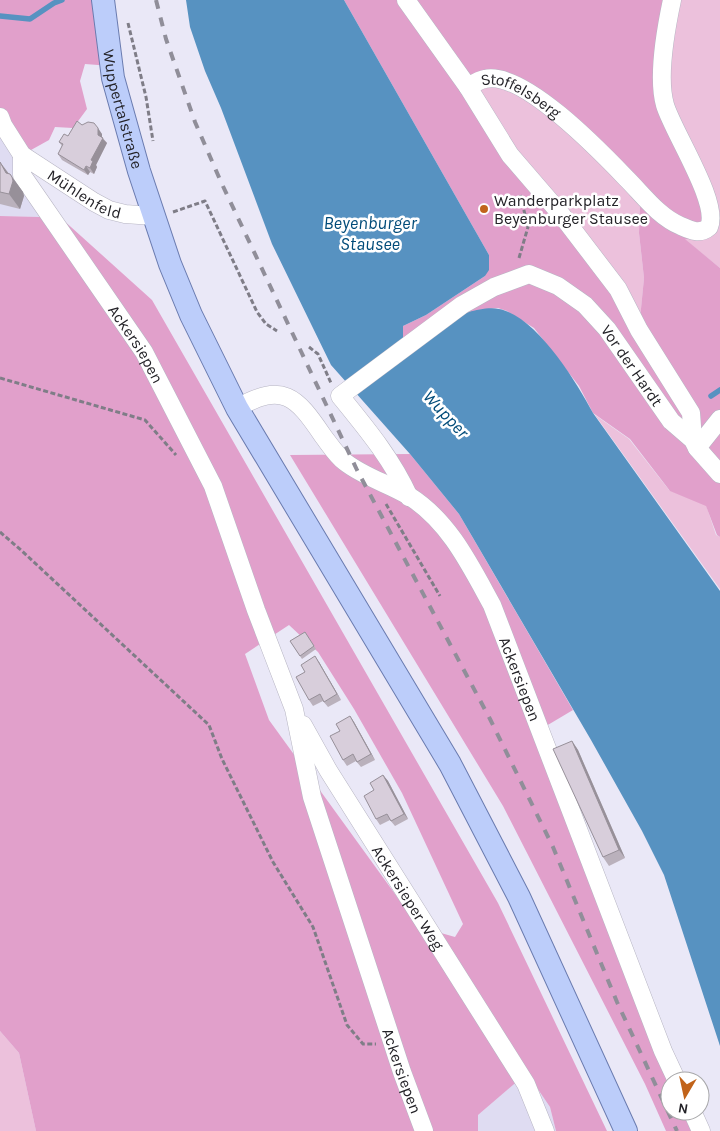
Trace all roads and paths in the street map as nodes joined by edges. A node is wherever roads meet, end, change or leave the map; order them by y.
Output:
1 (103, 0) edge
2 (406, 0) edge
3 (672, 0) edge
4 (128, 22) dead end
5 (468, 87) junction
6 (0, 117) edge
7 (154, 149) dead end
8 (22, 155) junction
9 (519, 191) dead end
10 (47, 209) joint
11 (162, 214) junction
12 (519, 258) dead end
13 (277, 331) dead end
14 (309, 346) dead end
15 (0, 378) edge
16 (345, 392) junction
17 (237, 408) junction
18 (720, 419) edge
19 (695, 444) junction
20 (182, 462) dead end
21 (720, 474) edge
22 (369, 476) junction
23 (409, 496) junction
24 (0, 532) edge
25 (440, 596) dead end
26 (294, 709) junction
27 (394, 1045) junction
28 (672, 1071) edge
29 (424, 1131) edge
30 (545, 1131) edge
31 (626, 1131) edge

1 - 11 main road, Wuppertalstraße
2 - 5 street
3 - 5 street, Stoffelsberg
4 - 7 path
5 - 19 street, Stoffelsberg
6 - 8 street, Mühlenfeld
8 - 10 street, Mühlenfeld
8 - 11 street, Mühlenfeld
9 - 12 path
10 - 26 street, Ackersiepen
11 - 13 path
11 - 17 main road, Wuppertalstraße
14 - 16 path
15 - 20 path
16 - 19 street, Vor der Hardt
16 - 23 street
17 - 22 street, Ackersiepen
17 - 31 main road, Wuppertalstraße
18 - 19 street
19 - 21 street, Vor der Hardt
22 - 23 street, Ackersiepen
22 - 25 path
23 - 28 street, Ackersiepen
24 - 27 path
26 - 27 street, Ackersiepen
26 - 30 street, Ackersieper Weg
27 - 29 street, Ackersiepen

